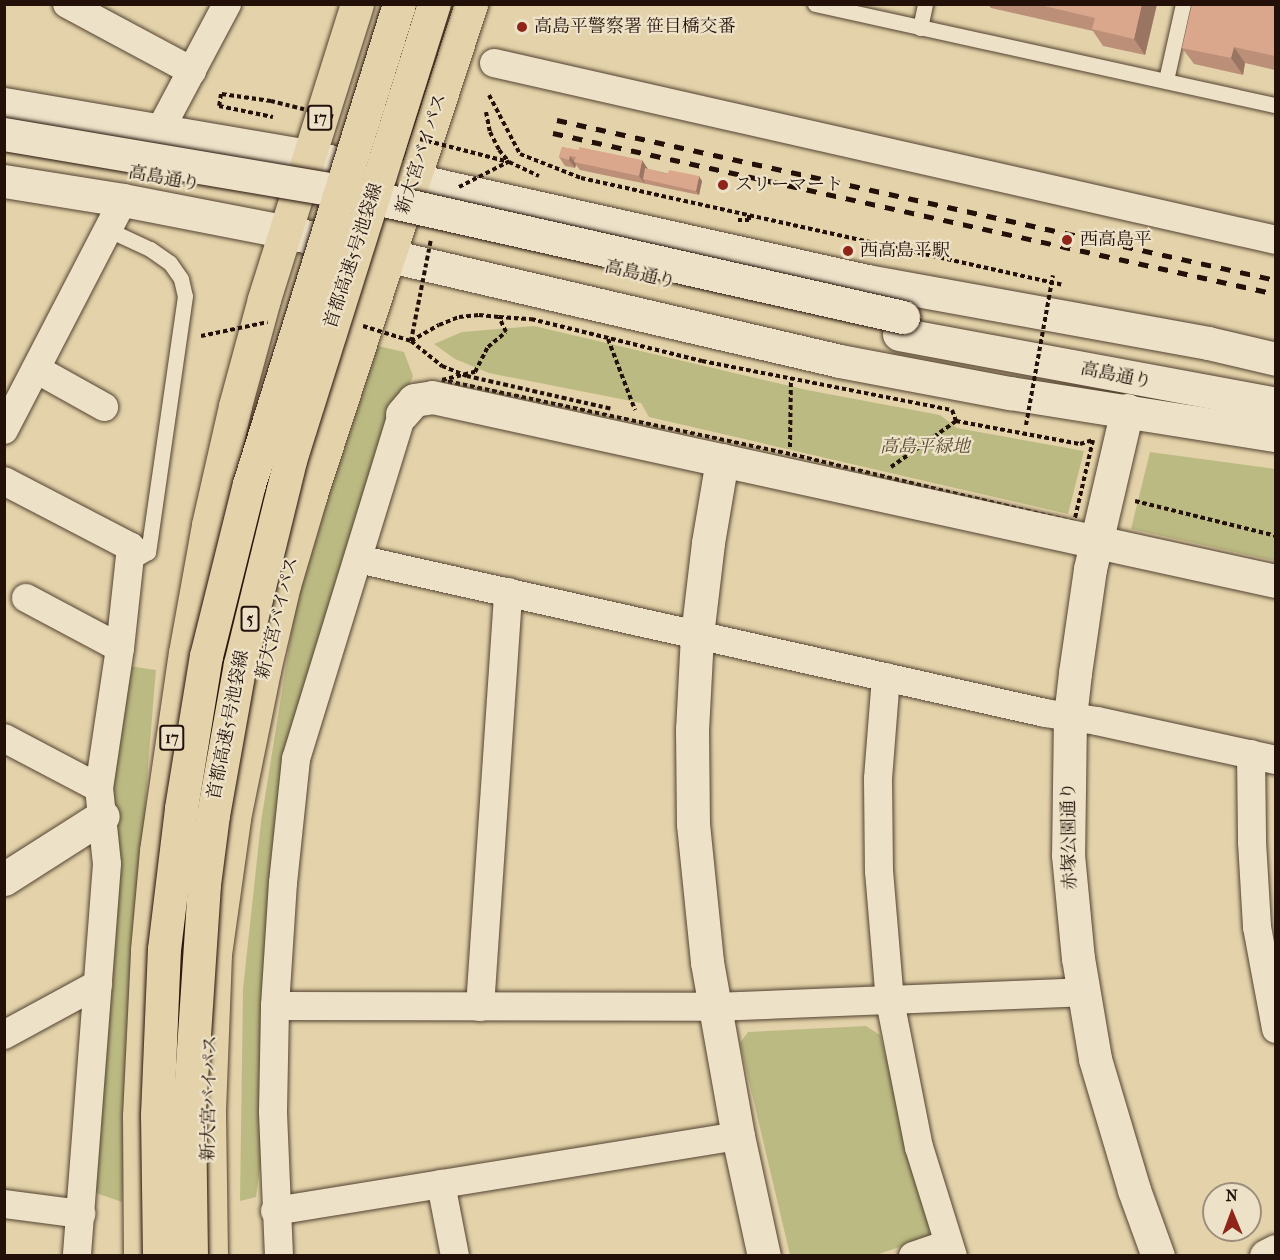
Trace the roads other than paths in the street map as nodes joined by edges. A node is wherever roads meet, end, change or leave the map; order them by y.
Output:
1 (67, 4) edge
2 (227, 4) edge
3 (357, 4) edge
4 (399, 4) edge
5 (434, 4) edge
6 (471, 4) edge
7 (815, 4) edge
8 (925, 4) edge
9 (1183, 4) edge
10 (920, 27) junction
11 (494, 63) dead end
12 (192, 71) junction
13 (1166, 80) junction
14 (4, 104) edge
15 (1275, 105) edge
16 (159, 132) junction
17 (4, 134) edge
18 (4, 152) edge
19 (307, 156) junction
20 (414, 178) junction
21 (4, 181) edge
22 (123, 200) junction
23 (109, 230) junction
24 (283, 231) junction
25 (1275, 240) edge
26 (388, 255) junction
27 (901, 325) junction
28 (1275, 358) edge
29 (36, 369) junction
30 (1275, 385) edge
31 (1275, 404) edge
32 (104, 407) dead end
33 (1126, 410) junction
34 (402, 414) joint
35 (4, 430) edge
36 (1275, 435) edge
37 (722, 460) junction
38 (4, 481) edge
39 (1085, 531) junction
40 (358, 560) junction
41 (129, 563) junction
42 (1275, 581) edge
43 (508, 592) junction
44 (26, 598) dead end
45 (697, 635) junction
46 (120, 648) junction
47 (886, 677) junction
48 (1070, 717) junction
49 (4, 738) edge
50 (1263, 757) edge
51 (101, 802) junction
52 (4, 879) edge
53 (1266, 928) edge
54 (98, 984) junction
55 (1083, 992) junction
56 (890, 1001) junction
57 (275, 1006) junction
58 (480, 1007) junction
59 (714, 1007) junction
60 (1275, 1029) edge
61 (4, 1035) edge
62 (738, 1136) junction
63 (441, 1184) junction
64 (4, 1204) edge
65 (275, 1211) junction
66 (81, 1214) junction
67 (951, 1250) edge
68 (1275, 1251) edge
69 (77, 1256) edge
70 (140, 1256) edge
71 (159, 1256) edge
72 (191, 1256) edge
73 (211, 1256) edge
74 (279, 1256) edge
75 (455, 1256) edge
76 (764, 1256) edge
77 (913, 1256) edge
78 (1158, 1256) edge
79 (1266, 1256) edge

1 - 12 street
2 - 12 street
3 - 19 highway, 17
4 - 71 highway, 首都高速5号池袋線 / 5, bridge
5 - 72 highway, 首都高速5号池袋線 / 5, bridge
6 - 20 highway, 新大宮バイパス
7 - 10 lane
8 - 10 lane
9 - 13 lane
10 - 13 lane
11 - 25 street
12 - 16 street
13 - 15 lane
14 - 16 main road
16 - 19 main road
17 - 27 main road, 高島通り, bridge
18 - 27 main road, 高島通り, bridge
19 - 20 main road
19 - 24 highway, 17
20 - 26 highway, 新大宮バイパス
20 - 28 main road
21 - 22 main road
22 - 23 street
22 - 24 main road
23 - 29 street
23 - 41 lane
24 - 26 main road
24 - 70 highway, 17
26 - 33 main road
26 - 73 highway, 新大宮バイパス
27 - 30 main road, 高島通り
27 - 31 main road, 高島通り
29 - 32 street
29 - 35 street
33 - 36 main road
33 - 39 main road, 赤塚公園通り
34 - 37 main road
34 - 40 street
37 - 39 main road
37 - 45 main road
38 - 41 street
39 - 42 main road
39 - 48 main road, 赤塚公園通り
40 - 43 street
40 - 57 street
41 - 46 street
43 - 45 street
43 - 58 street
44 - 46 street
45 - 47 street
45 - 59 main road
46 - 51 street
47 - 48 street
47 - 56 street
48 - 50 street
48 - 55 main road, 赤塚公園通り
49 - 51 street
50 - 53 street
51 - 52 main road
51 - 54 street
53 - 60 street
54 - 61 street
54 - 66 street
55 - 56 street
55 - 78 main road, 赤塚公園通り
56 - 59 street
56 - 67 street
57 - 58 street
57 - 65 street
58 - 59 street
59 - 62 main road
62 - 63 street
62 - 76 main road
63 - 65 street
63 - 75 street
64 - 66 street
65 - 74 street
66 - 69 street
67 - 77 street
68 - 79 main road

